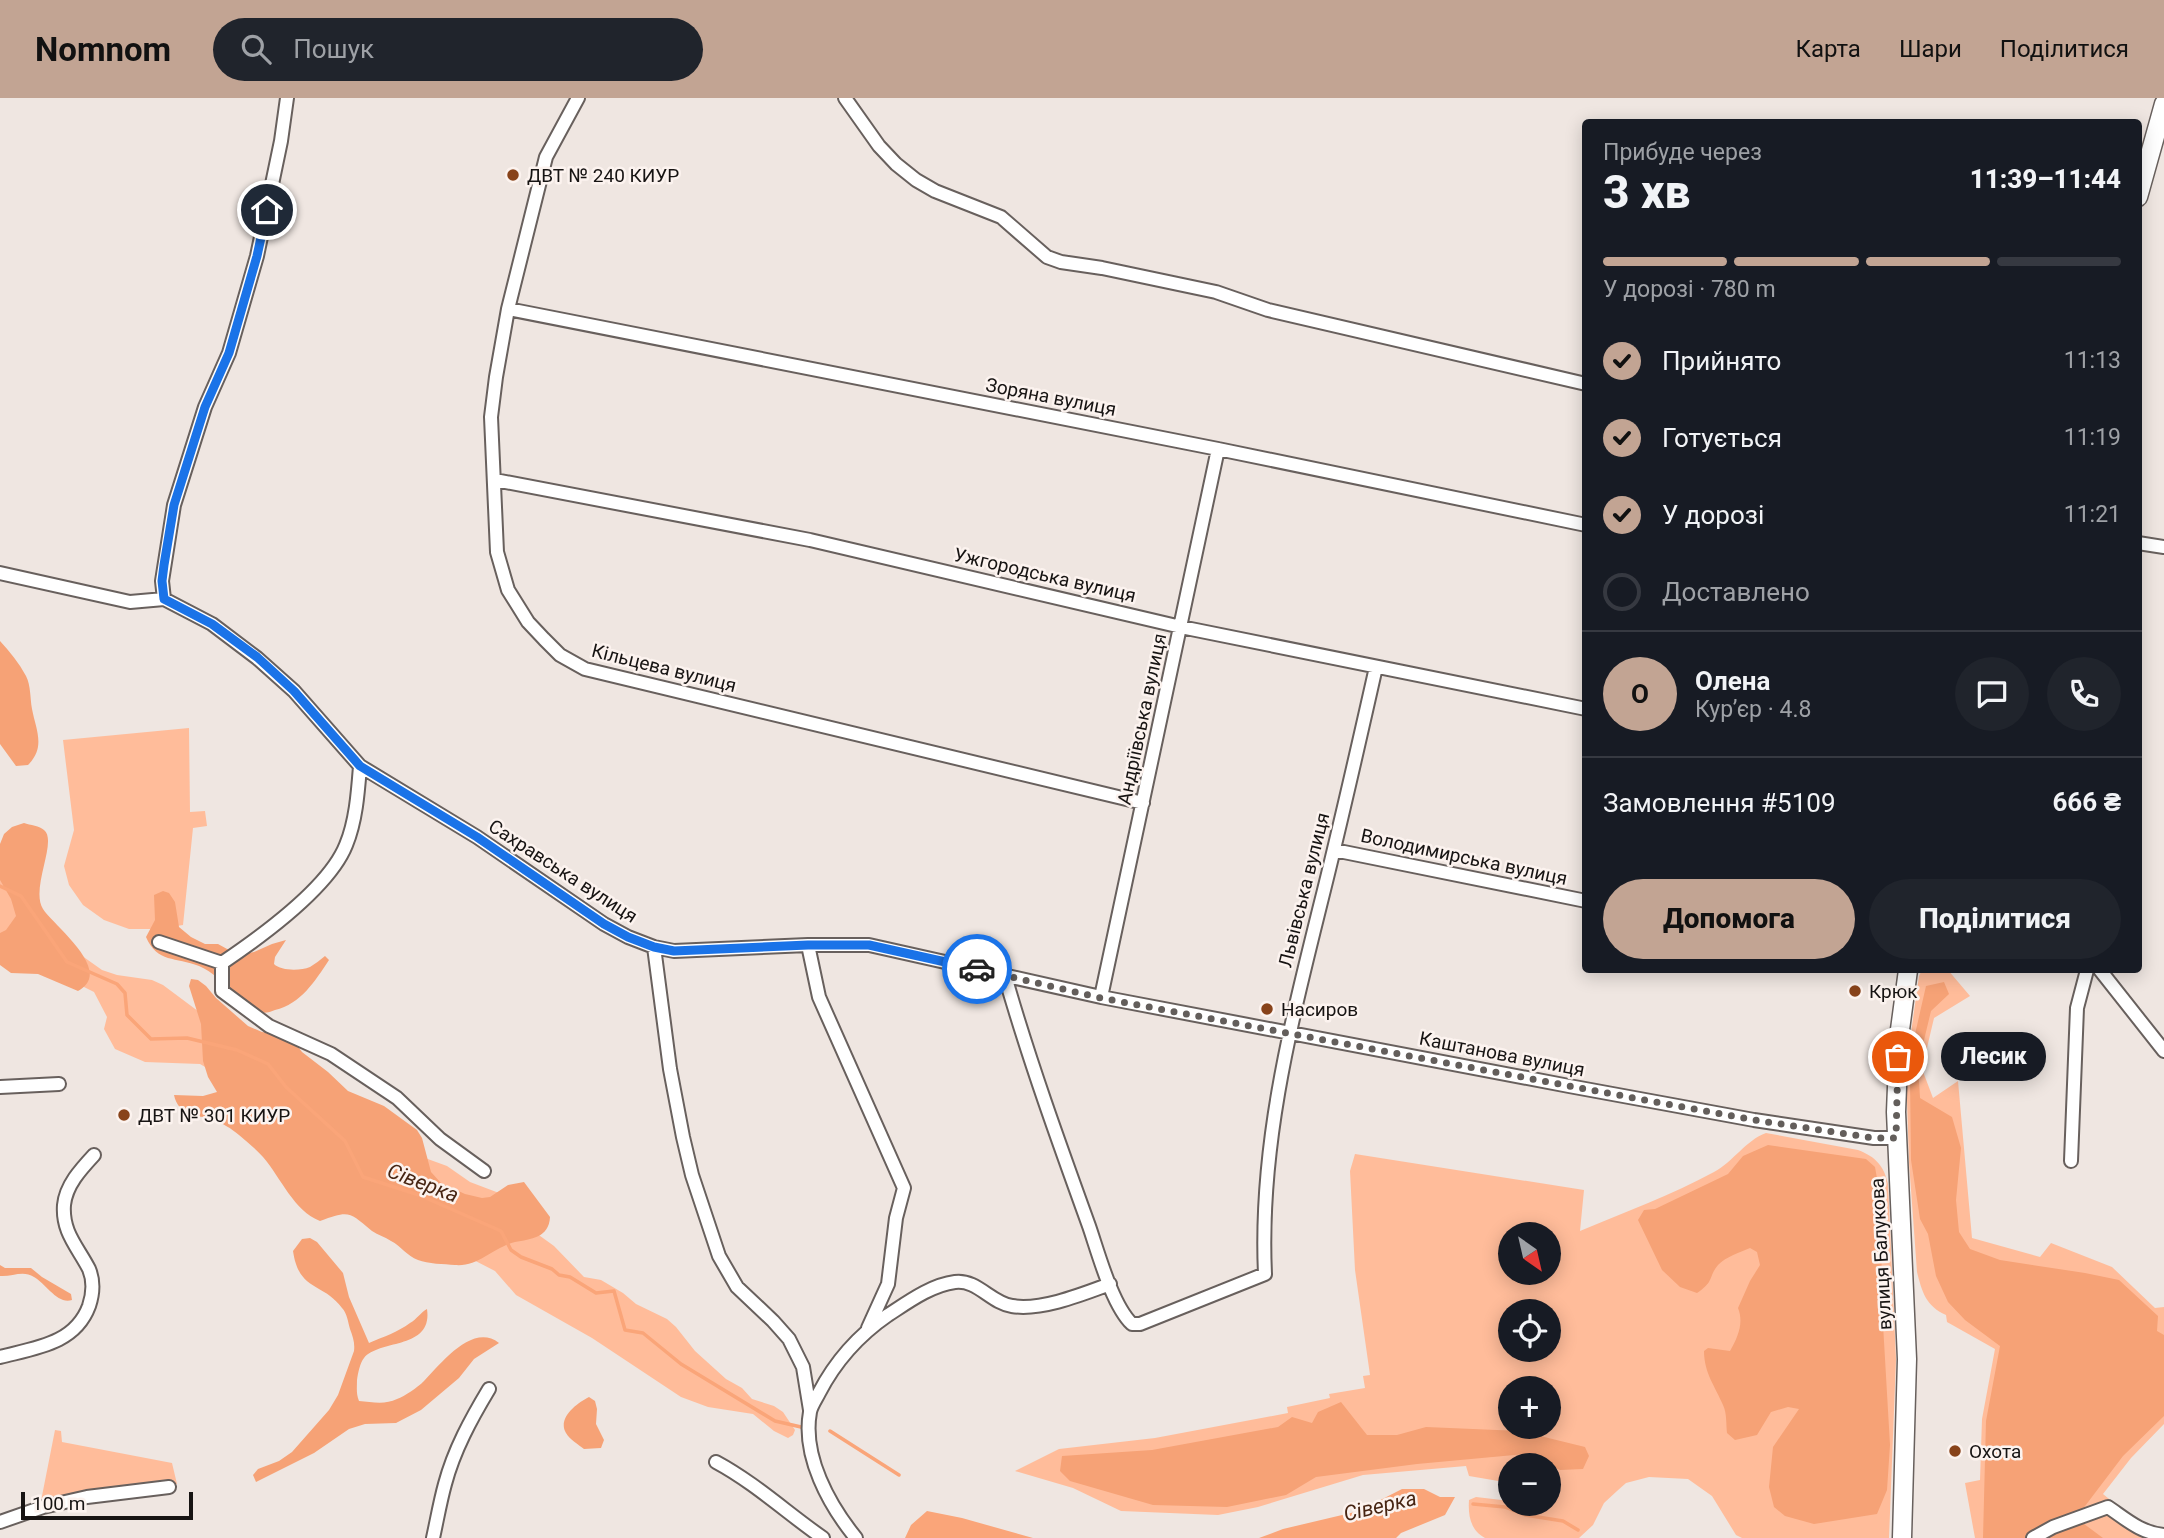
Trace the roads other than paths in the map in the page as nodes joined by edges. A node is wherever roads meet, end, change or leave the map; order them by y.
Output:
1 (287, 98) edge
2 (578, 98) edge
3 (845, 98) edge
4 (2164, 104) edge
5 (2142, 183) edge
6 (508, 309) junction
7 (1582, 383) edge
8 (1218, 449) junction
9 (495, 480) junction
10 (1582, 524) edge
11 (2142, 544) edge
12 (2164, 547) edge
13 (0, 573) edge
14 (164, 599) junction
15 (1181, 627) junction
16 (1376, 667) junction
17 (1582, 708) edge
18 (360, 766) junction
19 (1143, 803) junction
20 (1334, 850) junction
21 (1582, 900) edge
22 (159, 942) dead end
23 (808, 945) junction
24 (654, 947) junction
25 (222, 963) junction
26 (1908, 973) edge
27 (2086, 973) edge
28 (2101, 973) edge
29 (1005, 976) junction
30 (1101, 998) junction
31 (1289, 1032) junction
32 (2164, 1051) edge
33 (60, 1084) dead end
34 (0, 1087) edge
35 (1896, 1138) junction
36 (94, 1154) dead end
37 (2071, 1161) dead end
38 (484, 1171) dead end
39 (1110, 1284) junction
40 (868, 1328) junction
41 (0, 1357) edge
42 (489, 1389) dead end
43 (810, 1410) junction
44 (716, 1462) dead end
45 (169, 1487) dead end
46 (0, 1522) edge
47 (2164, 1535) edge
48 (433, 1538) edge
49 (823, 1538) edge
50 (856, 1538) edge
51 (1902, 1538) edge
52 (2034, 1538) edge

1 - 14 street
2 - 6 street, Кільцева вулиця
3 - 7 street
4 - 5 main road
6 - 8 street, Зоряна вулиця
6 - 9 street, Кільцева вулиця
8 - 10 street, Зоряна вулиця
8 - 15 street, Андріївська вулиця
9 - 15 street, Ужгородська вулиця
9 - 19 street, Кільцева вулиця
11 - 12 street
13 - 14 street
14 - 18 street, Сахравська вулиця
15 - 16 street, Ужгородська вулиця
15 - 19 street, Андріївська вулиця
16 - 17 street, Ужгородська вулиця
16 - 20 street, Львівська вулиця
18 - 24 street, Сахравська вулиця
18 - 25 street
19 - 30 street, Андріївська вулиця
20 - 21 street, Володимирська вулиця
20 - 31 street, Львівська вулиця
22 - 25 street
23 - 24 street, Сахравська вулиця
23 - 29 street, Сахравська вулиця
23 - 40 street
24 - 43 street
25 - 38 street
26 - 35 main road, вулиця Балукова
27 - 37 street
28 - 32 street
29 - 30 street, Сахравська вулиця
29 - 39 street
30 - 31 street, Каштанова вулиця
31 - 35 street, Каштанова вулиця
31 - 39 street, Львівська вулиця
33 - 34 street
35 - 51 main road, вулиця Балукова
36 - 41 street
39 - 40 street
40 - 43 street
42 - 48 street
43 - 50 street
44 - 49 street
45 - 46 street
47 - 52 street

